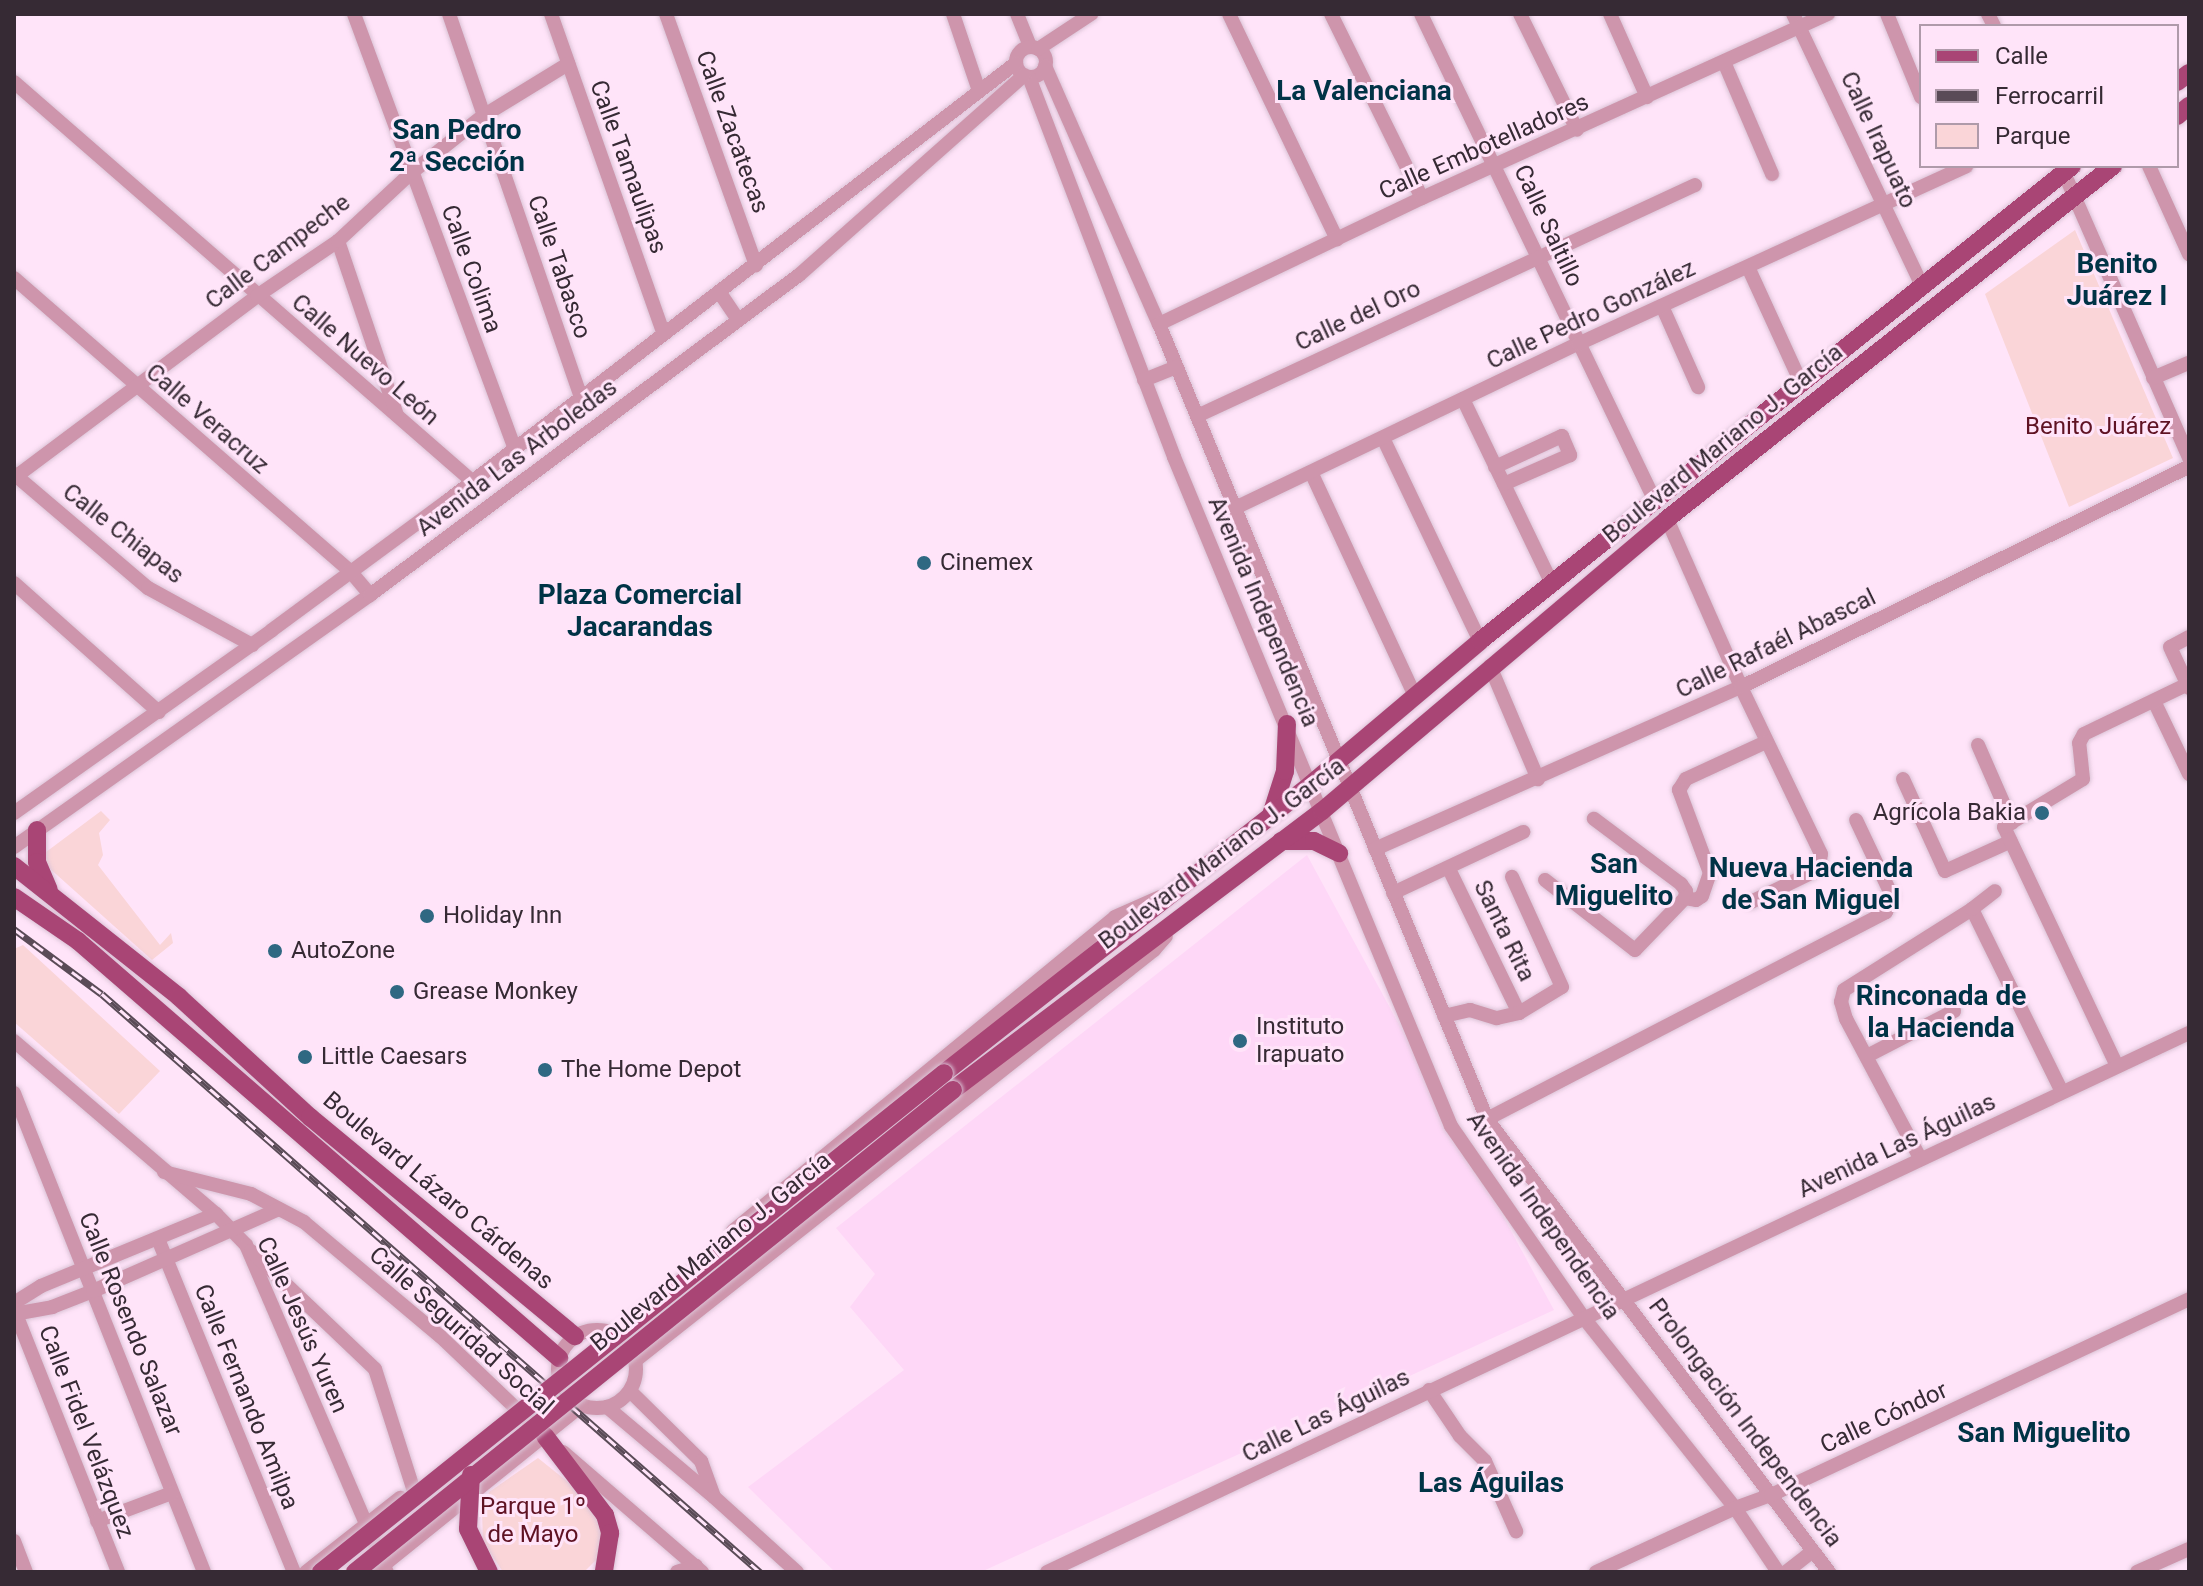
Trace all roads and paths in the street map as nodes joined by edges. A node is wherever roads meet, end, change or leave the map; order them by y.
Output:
1 (354, 14) edge
2 (449, 14) edge
3 (551, 14) edge
4 (666, 14) edge
5 (953, 14) edge
6 (1017, 14) edge
7 (1091, 14) edge
8 (1229, 14) edge
9 (1331, 14) edge
10 (1421, 14) edge
11 (1520, 14) edge
12 (1610, 14) edge
13 (1828, 14) edge
14 (1887, 14) edge
15 (1796, 21) edge
16 (1034, 48) junction
17 (1724, 62) junction
18 (568, 64) junction
19 (1045, 66) junction
20 (1023, 72) junction
21 (14, 82) edge
22 (979, 91) junction
23 (1919, 92) edge
24 (1647, 97) junction
25 (483, 116) junction
26 (1577, 130) junction
27 (1495, 165) junction
28 (1962, 168) edge
29 (2066, 168) edge
30 (2110, 168) edge
31 (2150, 168) edge
32 (411, 173) junction
33 (1772, 174) dead end
34 (1695, 185) dead end
35 (1099, 187) junction
36 (2073, 197) junction
37 (1073, 198) junction
38 (1422, 198) junction
39 (1884, 205) junction
40 (2183, 222) edge
41 (1337, 239) junction
42 (338, 241) junction
43 (2189, 254) edge
44 (1537, 257) junction
45 (756, 265) junction
46 (1748, 267) junction
47 (14, 278) edge
48 (1922, 286) junction
49 (720, 293) junction
50 (257, 296) junction
51 (1662, 306) junction
52 (738, 320) junction
53 (1159, 324) junction
54 (664, 334) junction
55 (1578, 344) junction
56 (2189, 363) edge
57 (1177, 367) junction
58 (2153, 378) junction
59 (1144, 380) junction
60 (1801, 383) junction
61 (135, 386) junction
62 (1698, 387) dead end
63 (581, 397) junction
64 (1463, 399) junction
65 (397, 416) junction
66 (1197, 416) junction
67 (1383, 438) junction
68 (515, 449) junction
69 (2189, 458) edge
70 (1495, 467) junction
71 (2189, 467) edge
72 (1311, 472) junction
73 (15, 476) edge
74 (472, 481) junction
75 (1504, 484) junction
76 (1655, 501) junction
77 (1235, 508) junction
78 (1667, 519) junction
79 (351, 572) junction
80 (14, 583) edge
81 (1552, 584) junction
82 (370, 595) junction
83 (272, 630) junction
84 (2189, 637) edge
85 (1480, 641) junction
86 (252, 645) junction
87 (289, 652) junction
88 (1490, 666) junction
89 (2188, 686) edge
90 (1741, 687) junction
91 (1415, 696) junction
92 (2154, 701) junction
93 (159, 712) junction
94 (1287, 724) junction
95 (1766, 742) junction
96 (1978, 745) dead end
97 (1339, 760) junction
98 (2189, 774) edge
99 (1538, 779) junction
100 (1903, 779) dead end
101 (1311, 784) junction
102 (1350, 788) junction
103 (1322, 811) junction
104 (14, 813) edge
105 (1270, 816) junction
106 (1594, 819) dead end
107 (1856, 820) dead end
108 (2012, 823) junction
109 (37, 830) junction
110 (1523, 832) dead end
111 (1279, 841) junction
112 (2011, 841) junction
113 (14, 847) edge
114 (1375, 849) junction
115 (1339, 853) junction
116 (14, 866) edge
117 (1449, 869) junction
118 (1512, 877) dead end
119 (1545, 880) dead end
120 (1178, 888) junction
121 (1683, 891) junction
122 (1995, 891) dead end
123 (51, 893) junction
124 (1393, 893) junction
125 (14, 897) edge
126 (1751, 902) dead end
127 (1190, 909) junction
128 (1972, 909) junction
129 (1954, 1011) dead end
130 (1519, 1013) junction
131 (1444, 1016) junction
132 (2189, 1033) edge
133 (14, 1041) edge
134 (205, 1050) junction
135 (1867, 1056) junction
136 (245, 1057) junction
137 (2117, 1066) junction
138 (2062, 1092) junction
139 (14, 1093) edge
140 (1487, 1119) junction
141 (852, 1132) junction
142 (1920, 1158) junction
143 (878, 1168) junction
144 (164, 1172) junction
145 (279, 1209) junction
146 (216, 1214) junction
147 (202, 1221) junction
148 (233, 1230) junction
149 (158, 1239) junction
150 (211, 1240) junction
151 (246, 1245) junction
152 (167, 1261) junction
153 (85, 1270) junction
154 (93, 1291) junction
155 (2189, 1299) edge
156 (650, 1300) junction
157 (1625, 1301) junction
158 (15, 1310) edge
159 (1584, 1318) junction
160 (676, 1328) junction
161 (611, 1332) junction
162 (575, 1336) junction
163 (636, 1360) junction
164 (559, 1367) junction
165 (1429, 1390) junction
166 (630, 1391) junction
167 (582, 1405) junction
168 (516, 1407) junction
169 (607, 1407) junction
170 (545, 1436) junction
171 (471, 1475) junction
172 (413, 1488) junction
173 (172, 1493) junction
174 (1771, 1495) junction
175 (714, 1497) junction
176 (1735, 1508) junction
177 (97, 1521) junction
178 (366, 1524) junction
179 (1516, 1531) dead end
180 (14, 1541) edge
181 (2189, 1549) edge
182 (1813, 1551) junction
183 (2170, 1565) edge
184 (382, 1569) edge
185 (699, 1569) edge
186 (26, 1572) edge
187 (118, 1572) edge
188 (204, 1572) edge
189 (294, 1572) edge
190 (306, 1572) edge
191 (321, 1572) edge
192 (355, 1572) edge
193 (489, 1572) edge
194 (604, 1572) edge
195 (677, 1572) edge
196 (797, 1572) edge
197 (1047, 1572) edge
198 (1596, 1572) edge
199 (1778, 1572) edge
200 (1786, 1572) edge
201 (1829, 1572) edge
202 (2137, 1572) edge

1 - 32 street, Calle Colima
2 - 25 street, Calle Tabasco
3 - 18 street, Calle Tamaulipas
4 - 45 street, Calle Zacatecas
5 - 22 street
6 - 16 street
7 - 16 street
8 - 41 street
9 - 38 street
10 - 27 street, Calle Saltillo
11 - 26 street
12 - 24 street
13 - 15 street, Calle Embotelladores
14 - 23 street
15 - 17 street, Calle Embotelladores
15 - 39 street, Calle Irapuato
16 - 19 street
16 - 20 street
17 - 24 street, Calle Embotelladores
17 - 33 street
18 - 25 street, Calle Campeche
18 - 54 street, Calle Tamaulipas
19 - 20 street
19 - 35 street, Avenida Independencia
20 - 22 street, Avenida Las Arboledas
20 - 37 street, Avenida Independencia
20 - 52 street, Avenida Las Arboledas
21 - 50 street, Calle Nuevo León
22 - 45 street, Avenida Las Arboledas
24 - 26 street, Calle Embotelladores
25 - 32 street, Calle Campeche
25 - 63 street, Calle Tabasco
26 - 27 street, Calle Embotelladores
27 - 38 street, Calle Embotelladores
27 - 44 street, Calle Saltillo
28 - 39 street, Calle Pedro González
29 - 36 street
29 - 48 main road, Boulevard Mariano J. García
30 - 36 main road, Boulevard Mariano J. García
31 - 40 street
32 - 42 street, Calle Campeche
32 - 68 street, Calle Colima
34 - 44 street, Calle del Oro
35 - 37 street
35 - 53 street, Avenida Independencia
36 - 58 street
36 - 78 main road, Boulevard Mariano J. García
37 - 59 street, Avenida Independencia
38 - 41 street, Calle Embotelladores
39 - 46 street, Calle Pedro González
39 - 48 street, Calle Irapuato
40 - 43 street
41 - 53 street, Calle Embotelladores
42 - 50 street, Calle Campeche
42 - 65 street
44 - 55 street, Calle Saltillo
44 - 66 street, Calle del Oro
45 - 49 street, Avenida Las Arboledas
46 - 51 street, Calle Pedro González
46 - 60 street
47 - 61 street, Calle Veracruz
48 - 60 main road, Boulevard Mariano J. García
49 - 52 street
49 - 54 street, Avenida Las Arboledas
50 - 61 street, Calle Campeche
50 - 65 street, Calle Nuevo León
51 - 55 street, Calle Pedro González
51 - 62 street
52 - 82 street, Avenida Las Arboledas
53 - 57 street, Avenida Independencia
54 - 63 street, Avenida Las Arboledas
55 - 64 street, Calle Pedro González
55 - 76 street, Calle Saltillo
56 - 58 street
57 - 59 street
57 - 66 street, Avenida Independencia
58 - 69 street
59 - 94 street, Avenida Independencia
60 - 76 main road, Boulevard Mariano J. García
61 - 73 street, Calle Campeche
61 - 79 street, Calle Veracruz
63 - 68 street, Avenida Las Arboledas
64 - 67 street, Calle Pedro González
64 - 70 street
65 - 74 street, Calle Nuevo León
66 - 77 street, Avenida Independencia
67 - 72 street, Calle Pedro González
67 - 85 street
68 - 74 street, Avenida Las Arboledas
70 - 75 street
70 - 75 street
71 - 90 street, Calle Rafaél Abascal
72 - 77 street, Calle Pedro González
72 - 91 street
73 - 86 street, Calle Chiapas
74 - 79 street, Avenida Las Arboledas
75 - 81 street
76 - 81 main road, Boulevard Mariano J. García
77 - 97 street, Avenida Independencia
78 - 88 main road, Boulevard Mariano J. García
78 - 90 street
79 - 82 street, Calle Veracruz
79 - 83 street, Avenida Las Arboledas
80 - 93 street
81 - 85 main road, Boulevard Mariano J. García
82 - 87 street, Avenida Las Arboledas
83 - 86 street, Avenida Las Arboledas
83 - 87 street
84 - 89 street
85 - 91 main road, Boulevard Mariano J. García
86 - 93 street, Avenida Las Arboledas
87 - 109 street, Avenida Las Arboledas
88 - 99 street
88 - 102 main road, Boulevard Mariano J. García
89 - 92 street
90 - 95 street
90 - 99 street, Calle Rafaél Abascal
91 - 97 main road, Boulevard Mariano J. García
92 - 98 street
92 - 108 street
93 - 104 street, Avenida Las Arboledas
94 - 101 street, Avenida Independencia
94 - 105 main road
95 - 121 street
95 - 126 street
96 - 108 street
97 - 101 main road, Boulevard Mariano J. García
97 - 102 street, Avenida Independencia
99 - 114 street, Calle Rafaél Abascal
100 - 112 street
101 - 103 street, Avenida Independencia
101 - 105 main road, Boulevard Mariano J. García
102 - 103 main road, Boulevard Mariano J. García
102 - 114 street, Avenida Independencia
103 - 111 main road, Boulevard Mariano J. García
103 - 115 street, Avenida Independencia
105 - 120 main road, Boulevard Mariano J. García
106 - 121 street
107 - 140 street
108 - 112 street
109 - 113 street, Avenida Las Arboledas
109 - 123 main road
110 - 117 street
111 - 115 main road
111 - 127 main road, Boulevard Mariano J. García
112 - 137 street
114 - 124 street, Avenida Independencia
115 - 159 street, Avenida Independencia
116 - 123 main road, Boulevard Lázaro Cárdenas
117 - 124 street
117 - 130 street, Santa Rita
118 - 130 street
119 - 121 street
120 - 141 street
120 - 191 main road, Boulevard Mariano J. García, bridge
122 - 128 street
123 - 136 main road, Boulevard Lázaro Cárdenas
124 - 131 street, Avenida Independencia
125 - 134 main road, Boulevard Lázaro Cárdenas
127 - 143 street
127 - 171 main road, Boulevard Mariano J. García, bridge
128 - 135 street
128 - 138 street
129 - 135 street
130 - 131 street
131 - 140 street, Avenida Independencia
132 - 137 street, Avenida Las Águilas
133 - 144 street, Calle Jesús Yuren
134 - 136 main road
134 - 164 main road, Boulevard Lázaro Cárdenas
135 - 142 street
136 - 162 main road, Boulevard Lázaro Cárdenas
137 - 138 street, Avenida Las Águilas
138 - 142 street, Avenida Las Águilas
139 - 153 street, Calle Rosendo Salazar
140 - 157 street, Avenida Independencia
141 - 143 street
141 - 156 street
142 - 157 street, Avenida Las Águilas
143 - 160 street
144 - 145 street, Calle Seguridad Social
144 - 146 street, Calle Jesús Yuren
145 - 148 street
145 - 168 street, Calle Seguridad Social
146 - 147 street
146 - 148 street, Calle Jesús Yuren
147 - 149 street
147 - 150 street
148 - 150 street
148 - 151 street, Calle Jesús Yuren
149 - 152 street, Calle Fernando Amilpa
149 - 153 street
150 - 152 street
151 - 172 street
151 - 178 street, Calle Jesús Yuren
152 - 154 street
152 - 189 street, Calle Fernando Amilpa
153 - 154 street, Calle Rosendo Salazar
153 - 158 street
154 - 158 street
154 - 173 street, Calle Rosendo Salazar
155 - 174 street, Calle Cóndor
156 - 160 street
156 - 161 street
157 - 159 street, Calle Las Águilas
157 - 174 street, Prolongación Independencia
158 - 177 street, Calle Fidel Velázquez
159 - 165 street, Calle Las Águilas
159 - 176 street, Avenida Independencia
160 - 163 street
161 - 162 street
161 - 163 street
162 - 164 street
163 - 166 street
164 - 167 street
164 - 168 street
165 - 179 street
165 - 197 street, Calle Las Águilas
166 - 169 street
166 - 175 street
167 - 169 street
167 - 170 street
168 - 170 street, Calle Seguridad Social
168 - 172 street
169 - 175 street
170 - 184 street
170 - 185 street, Calle Seguridad Social
170 - 194 main road
171 - 192 main road, Boulevard Mariano J. García, bridge
171 - 193 main road, bridge
172 - 178 street
173 - 177 street
173 - 188 street, Calle Rosendo Salazar
174 - 176 street, Calle Cóndor
174 - 182 street, Prolongación Independencia
175 - 196 street
176 - 198 street, Calle Cóndor
176 - 199 street
177 - 187 street, Calle Fidel Velázquez
178 - 184 street, Calle Jesús Yuren
178 - 190 street
180 - 186 street
181 - 183 street
182 - 200 street
182 - 201 street, Prolongación Independencia
183 - 202 street
185 - 195 street

